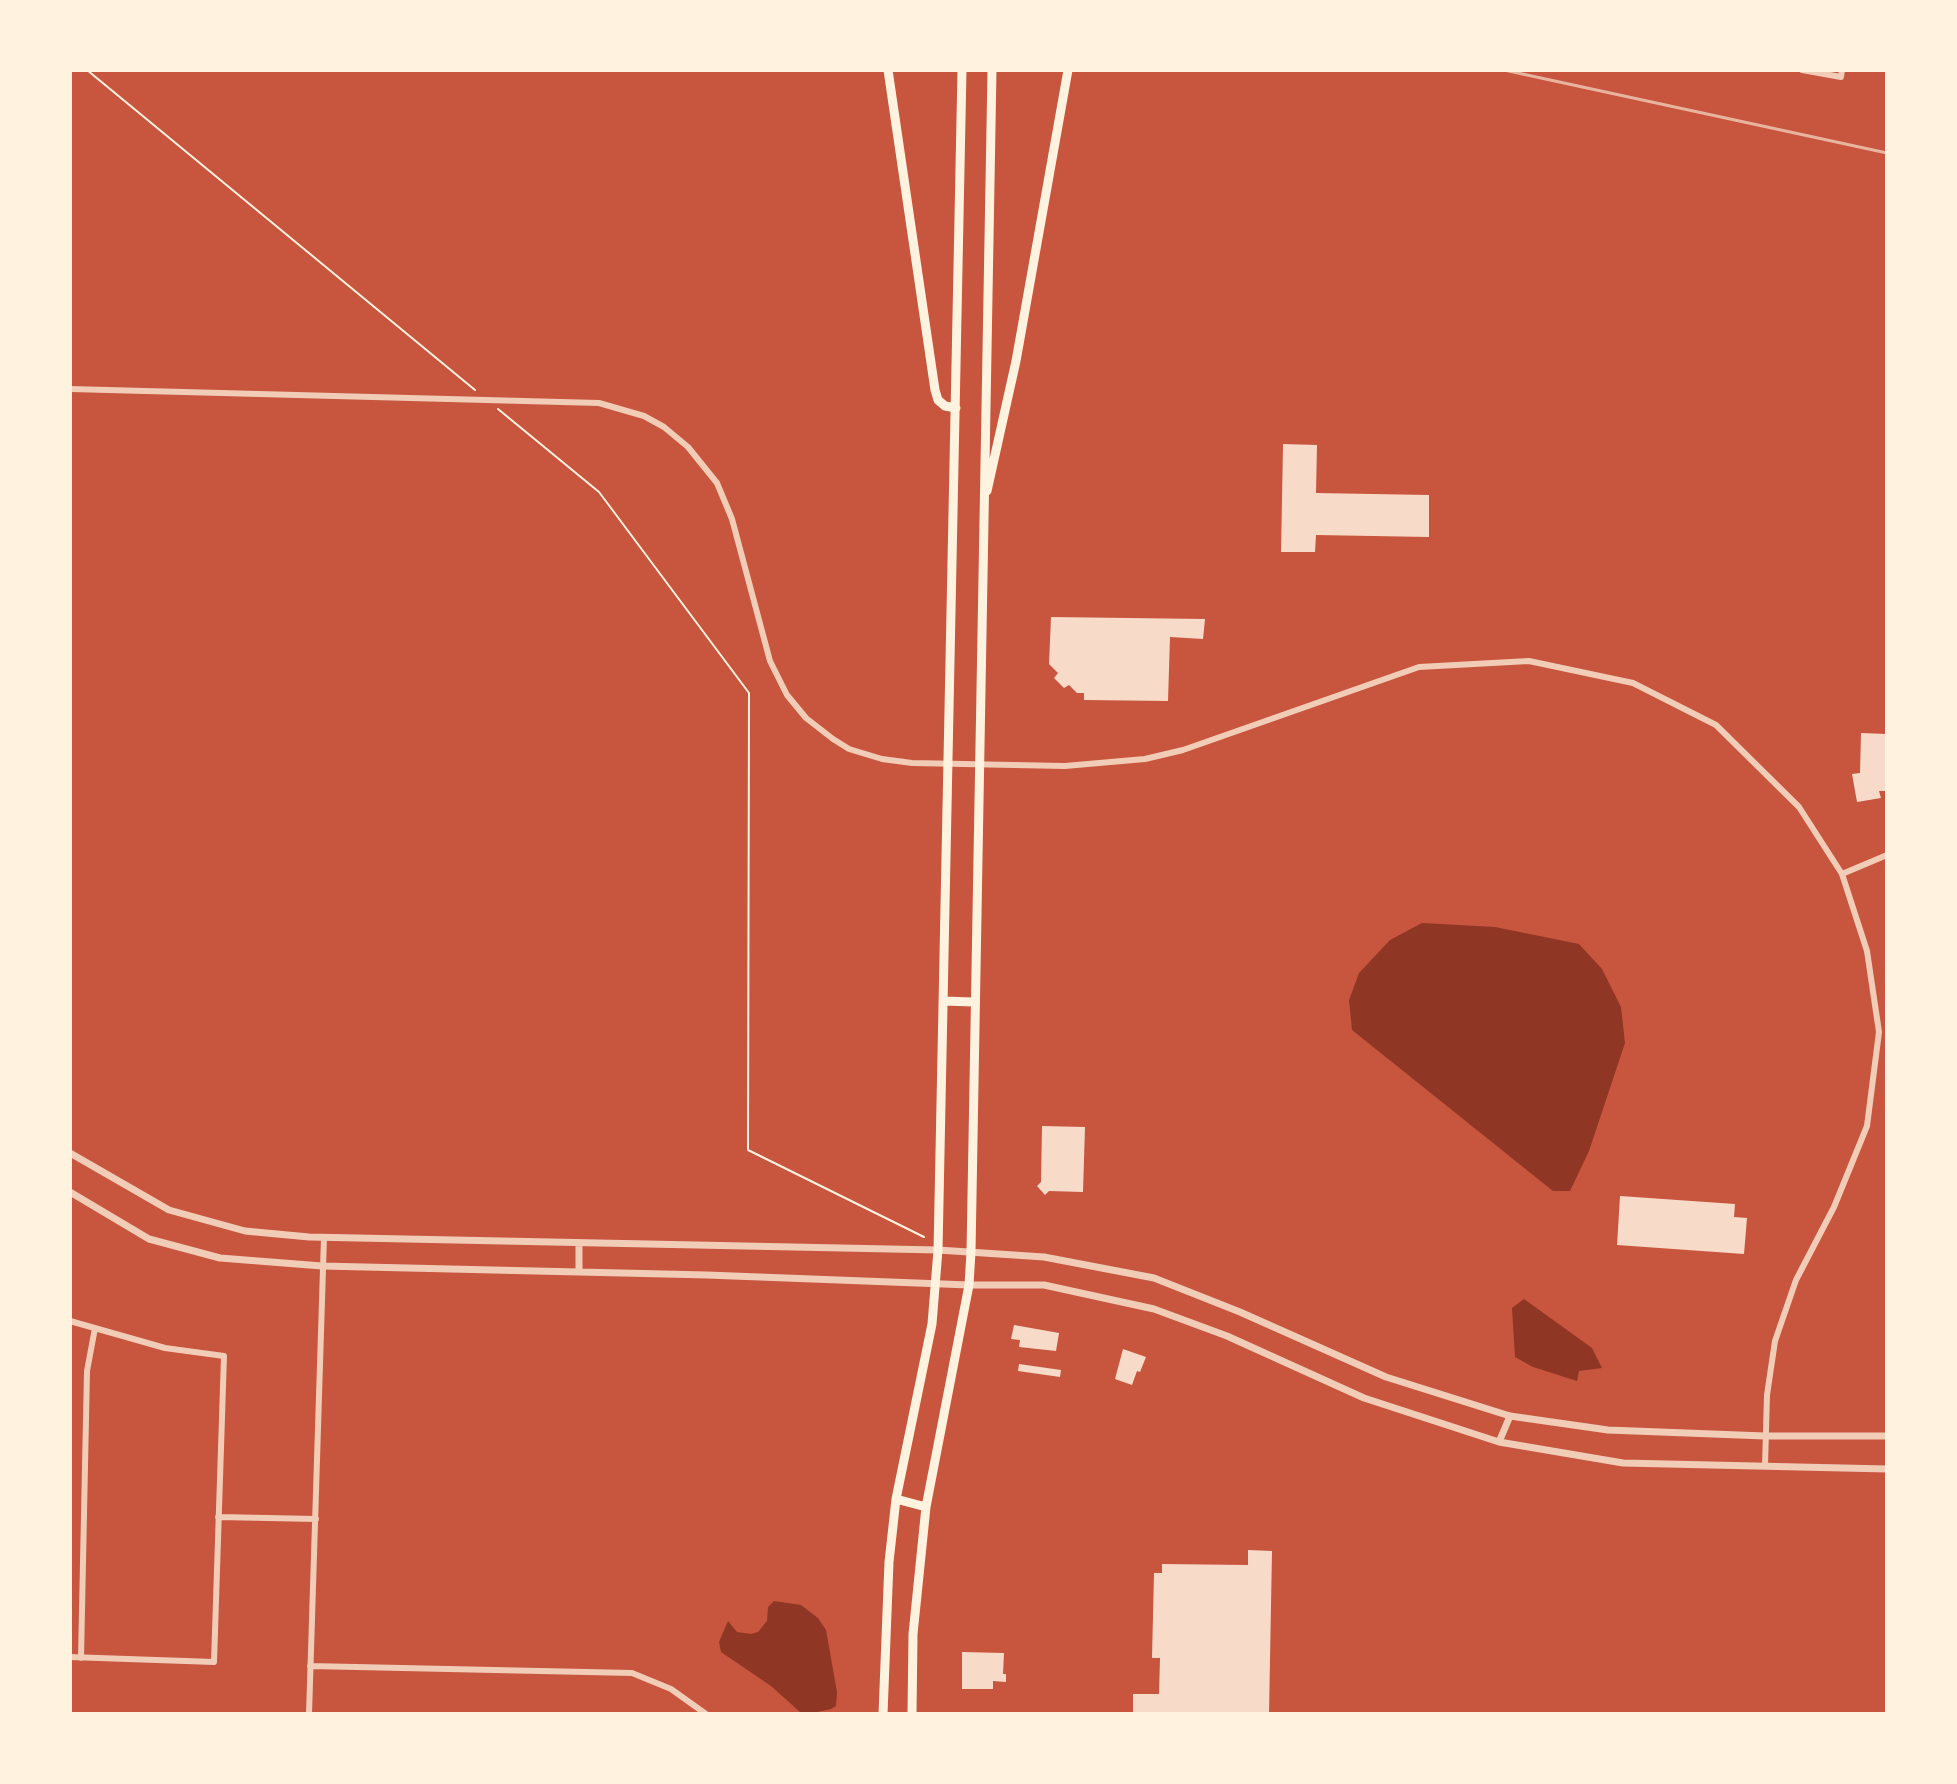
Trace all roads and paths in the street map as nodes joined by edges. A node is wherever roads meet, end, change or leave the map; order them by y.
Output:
1 (87, 70) edge
2 (888, 70) edge
3 (962, 70) edge
4 (992, 70) edge
5 (1068, 70) edge
6 (1802, 70) edge
7 (1842, 73) edge
8 (70, 389) edge
9 (478, 393) dead end
10 (490, 402) dead end
11 (956, 408) junction
12 (982, 517) junction
13 (978, 763) junction
14 (949, 764) junction
15 (1887, 855) edge
16 (1842, 874) junction
17 (944, 1001) junction
18 (973, 1002) junction
19 (70, 1154) edge
20 (70, 1192) edge
21 (324, 1237) junction
22 (924, 1237) dead end
23 (579, 1243) junction
24 (938, 1250) junction
25 (971, 1252) junction
26 (322, 1266) junction
27 (579, 1272) junction
28 (936, 1284) junction
29 (969, 1285) junction
30 (70, 1321) edge
31 (95, 1328) junction
32 (1510, 1416) junction
33 (1765, 1436) junction
34 (1887, 1436) edge
35 (1499, 1442) junction
36 (1765, 1466) junction
37 (1887, 1469) edge
38 (896, 1499) junction
39 (926, 1507) junction
40 (218, 1517) junction
41 (316, 1519) junction
42 (70, 1657) edge
43 (81, 1658) junction
44 (310, 1666) junction
45 (309, 1714) edge
46 (706, 1714) edge
47 (883, 1714) edge
48 (912, 1714) edge

1 - 9 path
2 - 11 main road
3 - 11 main road
4 - 12 main road
5 - 12 main road
6 - 7 street
8 - 14 street
10 - 22 path
11 - 14 main road
12 - 13 main road
13 - 14 street
13 - 16 street
13 - 18 main road
14 - 17 main road
15 - 16 street
16 - 33 street
17 - 18 main road
17 - 24 main road
18 - 25 main road
19 - 21 street
20 - 26 street
21 - 23 street
21 - 26 street
23 - 24 street
23 - 27 street
24 - 25 street
24 - 28 main road
25 - 29 main road
25 - 32 street
26 - 27 street
26 - 41 street
27 - 28 street
28 - 29 street
28 - 38 main road
29 - 35 street
29 - 39 main road
30 - 31 street
31 - 40 street
31 - 43 street
32 - 33 street
32 - 35 street
33 - 34 street
33 - 36 street
35 - 36 street
36 - 37 street
38 - 39 main road
38 - 47 main road
39 - 48 main road
40 - 41 street
40 - 43 street
41 - 44 street
42 - 43 street
44 - 45 street
44 - 46 street

